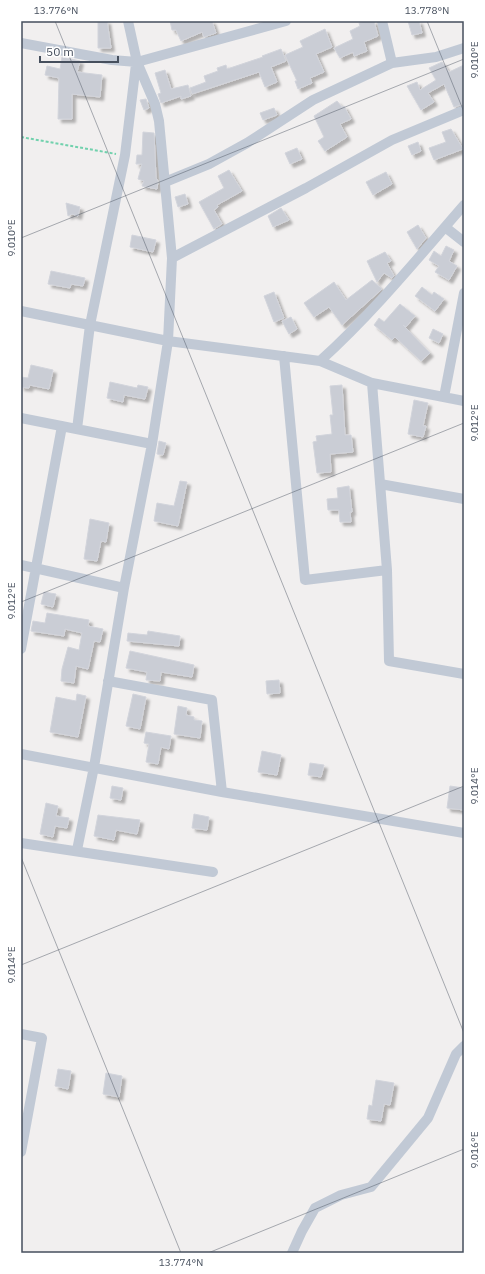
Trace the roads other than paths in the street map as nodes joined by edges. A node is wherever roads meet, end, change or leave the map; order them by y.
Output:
1 (128, 21) edge
2 (286, 21) edge
3 (382, 21) edge
4 (21, 43) edge
5 (464, 48) edge
6 (137, 62) junction
7 (392, 63) junction
8 (464, 110) edge
9 (165, 182) junction
10 (464, 205) edge
11 (445, 227) junction
12 (464, 242) edge
13 (172, 258) junction
14 (464, 293) edge
15 (21, 311) edge
16 (90, 325) junction
17 (168, 341) junction
18 (284, 356) junction
19 (320, 362) junction
20 (372, 383) junction
21 (444, 397) junction
22 (464, 400) edge
23 (21, 418) edge
24 (62, 426) junction
25 (77, 429) junction
26 (152, 444) junction
27 (380, 484) junction
28 (464, 499) edge
29 (21, 565) edge
30 (37, 568) junction
31 (387, 570) junction
32 (124, 588) junction
33 (21, 649) edge
34 (464, 674) edge
35 (108, 681) junction
36 (21, 754) edge
37 (94, 767) junction
38 (222, 792) junction
39 (464, 833) edge
40 (21, 843) edge
41 (77, 850) junction
42 (213, 872) dead end
43 (21, 1034) edge
44 (464, 1046) edge
45 (21, 1152) edge
46 (292, 1253) edge

1 - 6 street
2 - 6 street
3 - 7 street
4 - 6 street
5 - 7 street
6 - 9 street
6 - 16 street
7 - 9 street
8 - 13 street
9 - 13 street
10 - 11 street
11 - 12 street
11 - 19 street
13 - 17 street
14 - 21 street
15 - 16 street
16 - 17 street
16 - 25 street
17 - 18 street
17 - 26 street
18 - 19 street
18 - 31 street
19 - 20 street
20 - 21 street
20 - 27 street
21 - 22 street
23 - 24 street
24 - 25 street
24 - 30 street
25 - 26 street
26 - 32 street
27 - 28 street
27 - 31 street
29 - 30 street
30 - 32 street
30 - 33 street
31 - 34 street
32 - 35 street
35 - 37 street
35 - 38 street
36 - 37 street
37 - 38 street
37 - 41 street
38 - 39 street
40 - 41 street
41 - 42 street
43 - 45 street
44 - 46 street

